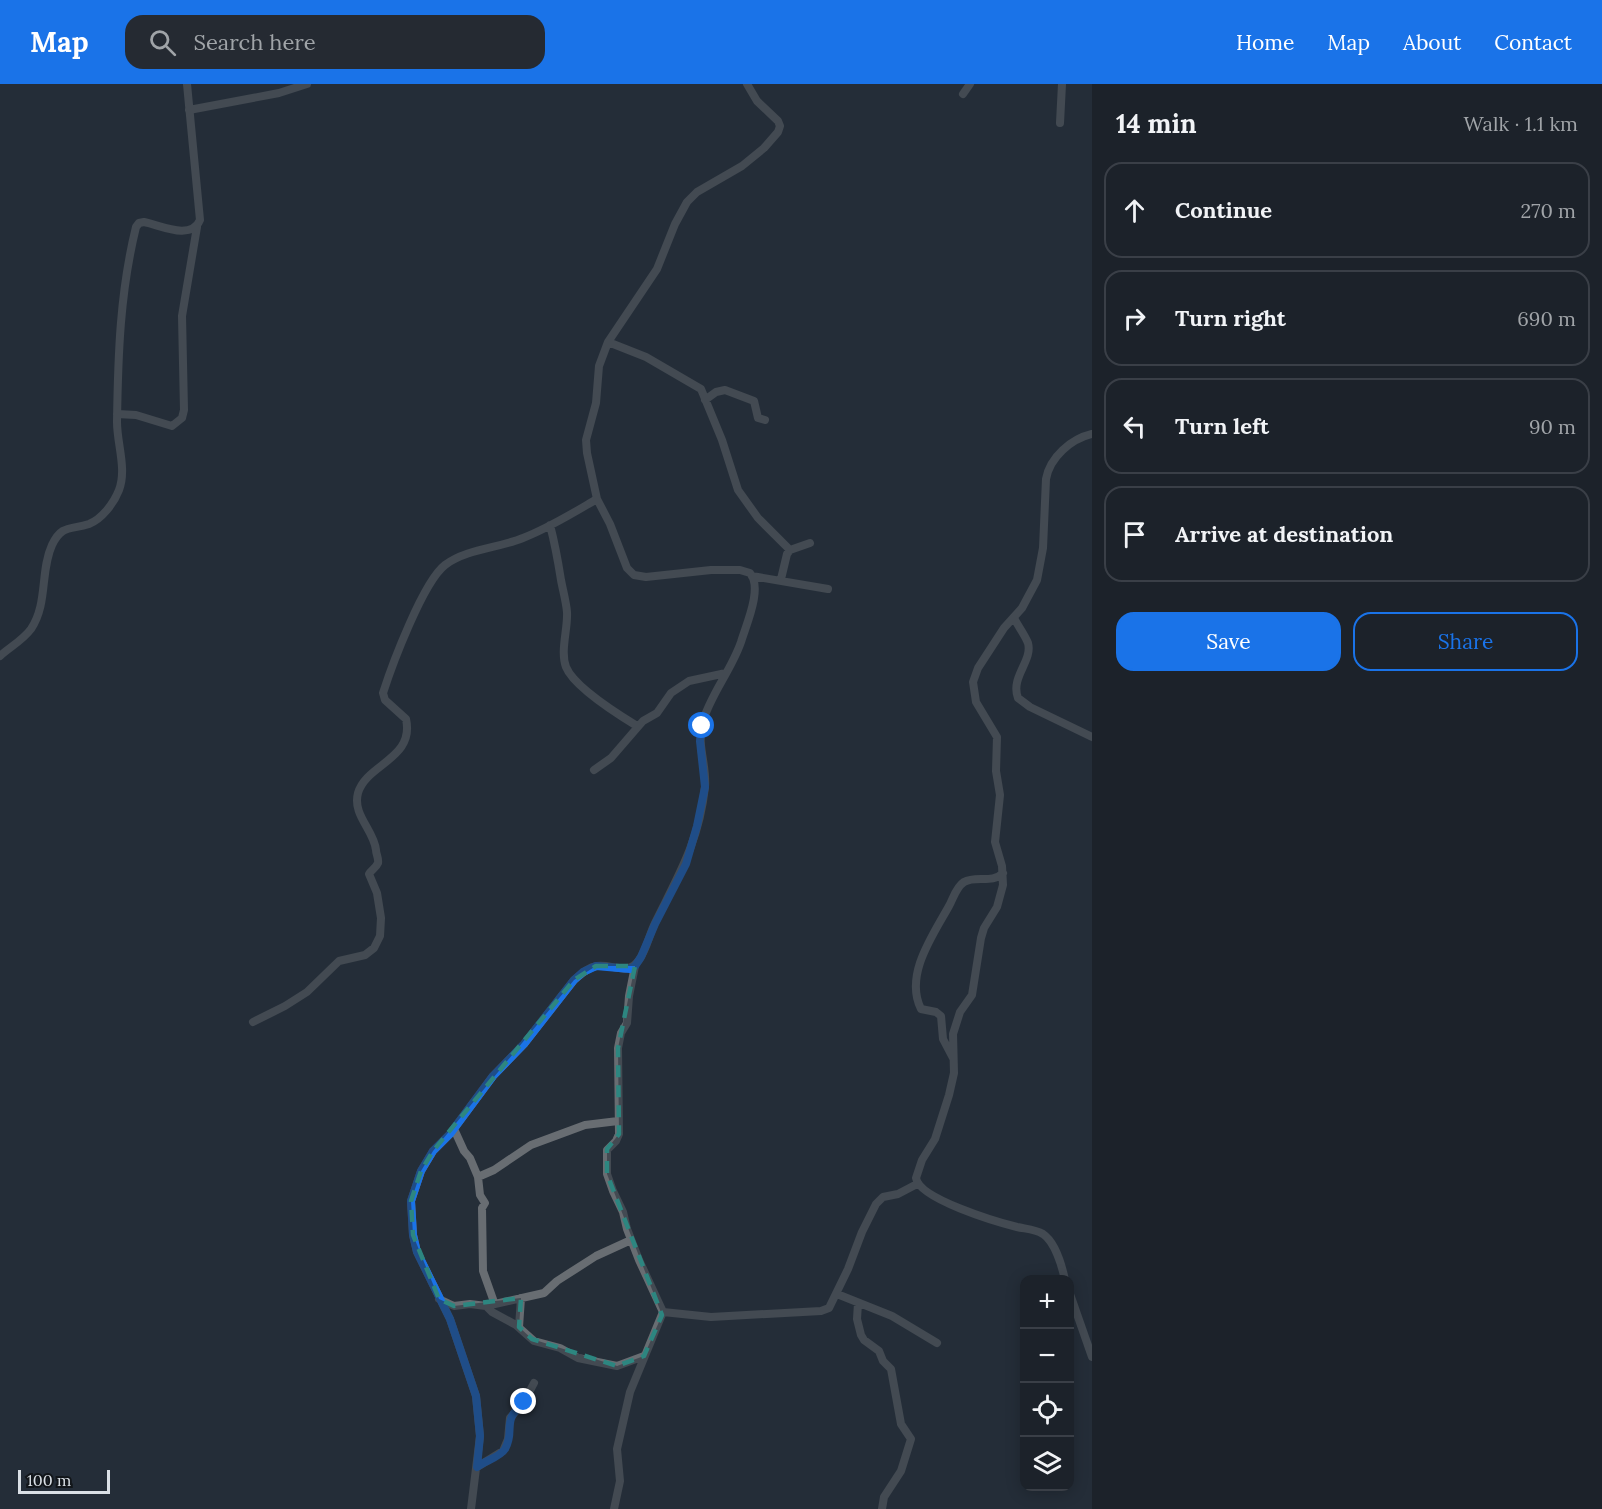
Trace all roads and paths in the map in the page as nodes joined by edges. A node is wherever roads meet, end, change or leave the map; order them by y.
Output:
1 (187, 84) edge
2 (307, 84) edge
3 (747, 84) edge
4 (970, 84) edge
5 (1062, 84) edge
6 (963, 94) dead end
7 (189, 110) junction
8 (1059, 123) dead end
9 (197, 227) junction
10 (608, 342) junction
11 (705, 400) junction
12 (117, 414) junction
13 (765, 420) dead end
14 (1092, 434) edge
15 (597, 499) junction
16 (550, 525) junction
17 (810, 543) dead end
18 (790, 550) junction
19 (752, 576) junction
20 (781, 579) junction
21 (828, 588) dead end
22 (1014, 618) junction
23 (0, 656) edge
24 (726, 673) junction
25 (637, 726) junction
26 (1092, 737) edge
27 (594, 770) dead end
28 (1003, 873) junction
29 (635, 966) junction
30 (253, 1022) dead end
31 (954, 1059) junction
32 (618, 1121) junction
33 (454, 1129) junction
34 (478, 1177) junction
35 (918, 1184) junction
36 (631, 1240) junction
37 (1063, 1275) edge
38 (837, 1294) junction
39 (521, 1298) junction
40 (439, 1299) junction
41 (858, 1303) junction
42 (490, 1304) junction
43 (1074, 1305) edge
44 (663, 1312) junction
45 (519, 1327) junction
46 (936, 1343) dead end
47 (644, 1356) junction
48 (1092, 1357) edge
49 (534, 1383) dead end
50 (477, 1467) junction
51 (471, 1509) edge
52 (614, 1509) edge
53 (882, 1509) edge

1 - 7 street
2 - 7 street
3 - 10 street
4 - 6 street
5 - 8 street
7 - 9 street
9 - 12 street
9 - 12 street
10 - 11 street
10 - 15 street
11 - 13 street
11 - 18 street
12 - 23 street
14 - 22 street
15 - 16 street
15 - 19 street
16 - 25 street
16 - 30 street
17 - 18 street
18 - 20 street
19 - 20 street
19 - 24 street
20 - 21 street
22 - 26 street
22 - 28 street
24 - 25 street
24 - 29 street
25 - 27 street
28 - 31 street
28 - 31 street
29 - 32 street
29 - 33 street
31 - 35 street
32 - 34 street
32 - 36 street
33 - 34 street
33 - 40 street
34 - 42 street
35 - 37 street
35 - 38 street
36 - 39 street
36 - 44 street
38 - 41 street
38 - 44 street
39 - 42 street
39 - 45 street
40 - 42 street
40 - 50 street
41 - 46 street
41 - 53 street
42 - 45 street
43 - 48 street
44 - 47 street
45 - 47 street
47 - 52 street
49 - 50 street
50 - 51 street

